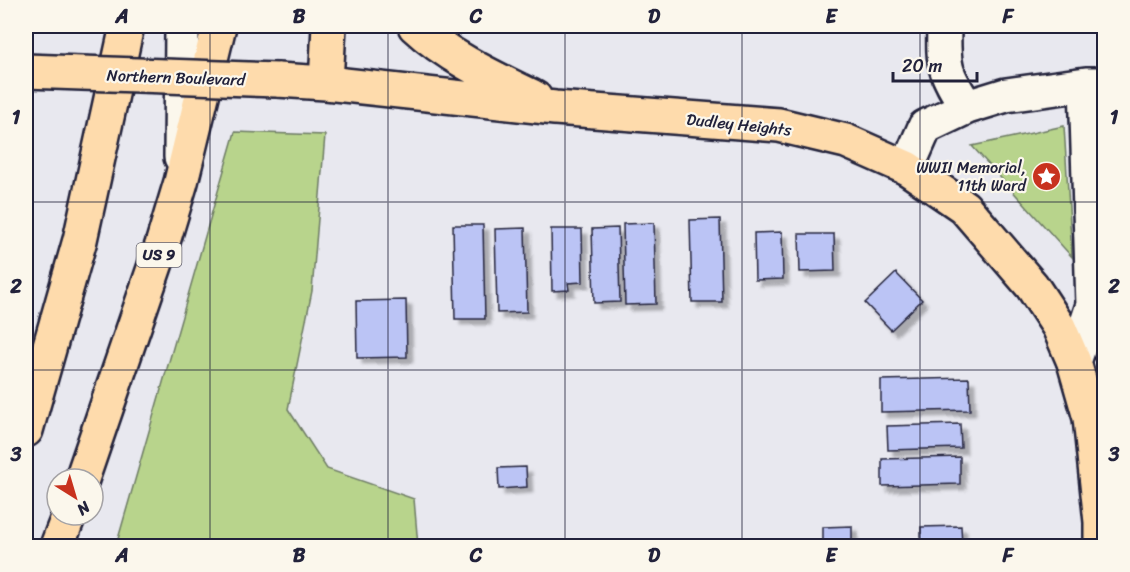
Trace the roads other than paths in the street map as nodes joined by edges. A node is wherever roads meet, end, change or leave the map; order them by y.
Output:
1 (127, 26) edge
2 (182, 26) edge
3 (219, 26) edge
4 (329, 26) edge
5 (415, 26) edge
6 (944, 26) edge
7 (26, 71) edge
8 (326, 82) junction
9 (1095, 84) edge
10 (967, 107) junction
11 (555, 108) junction
12 (907, 168) junction
13 (181, 182) junction
14 (1074, 362) junction
15 (26, 430) edge
16 (86, 467) edge
17 (64, 527) edge
18 (57, 546) edge
19 (1101, 546) edge

1 - 15 main road
2 - 13 street
3 - 13 main road, US 9 / US 9
4 - 8 main road
5 - 11 main road
6 - 10 street
7 - 8 main road, Northern Boulevard, bridge
8 - 11 main road, Northern Boulevard
9 - 10 street
9 - 14 street
10 - 12 street
11 - 12 main road, Dudley Heights
12 - 14 main road, Dudley Heights
13 - 16 main road, US 9 / US 9
14 - 19 main road, Dudley Heights
17 - 18 main road

